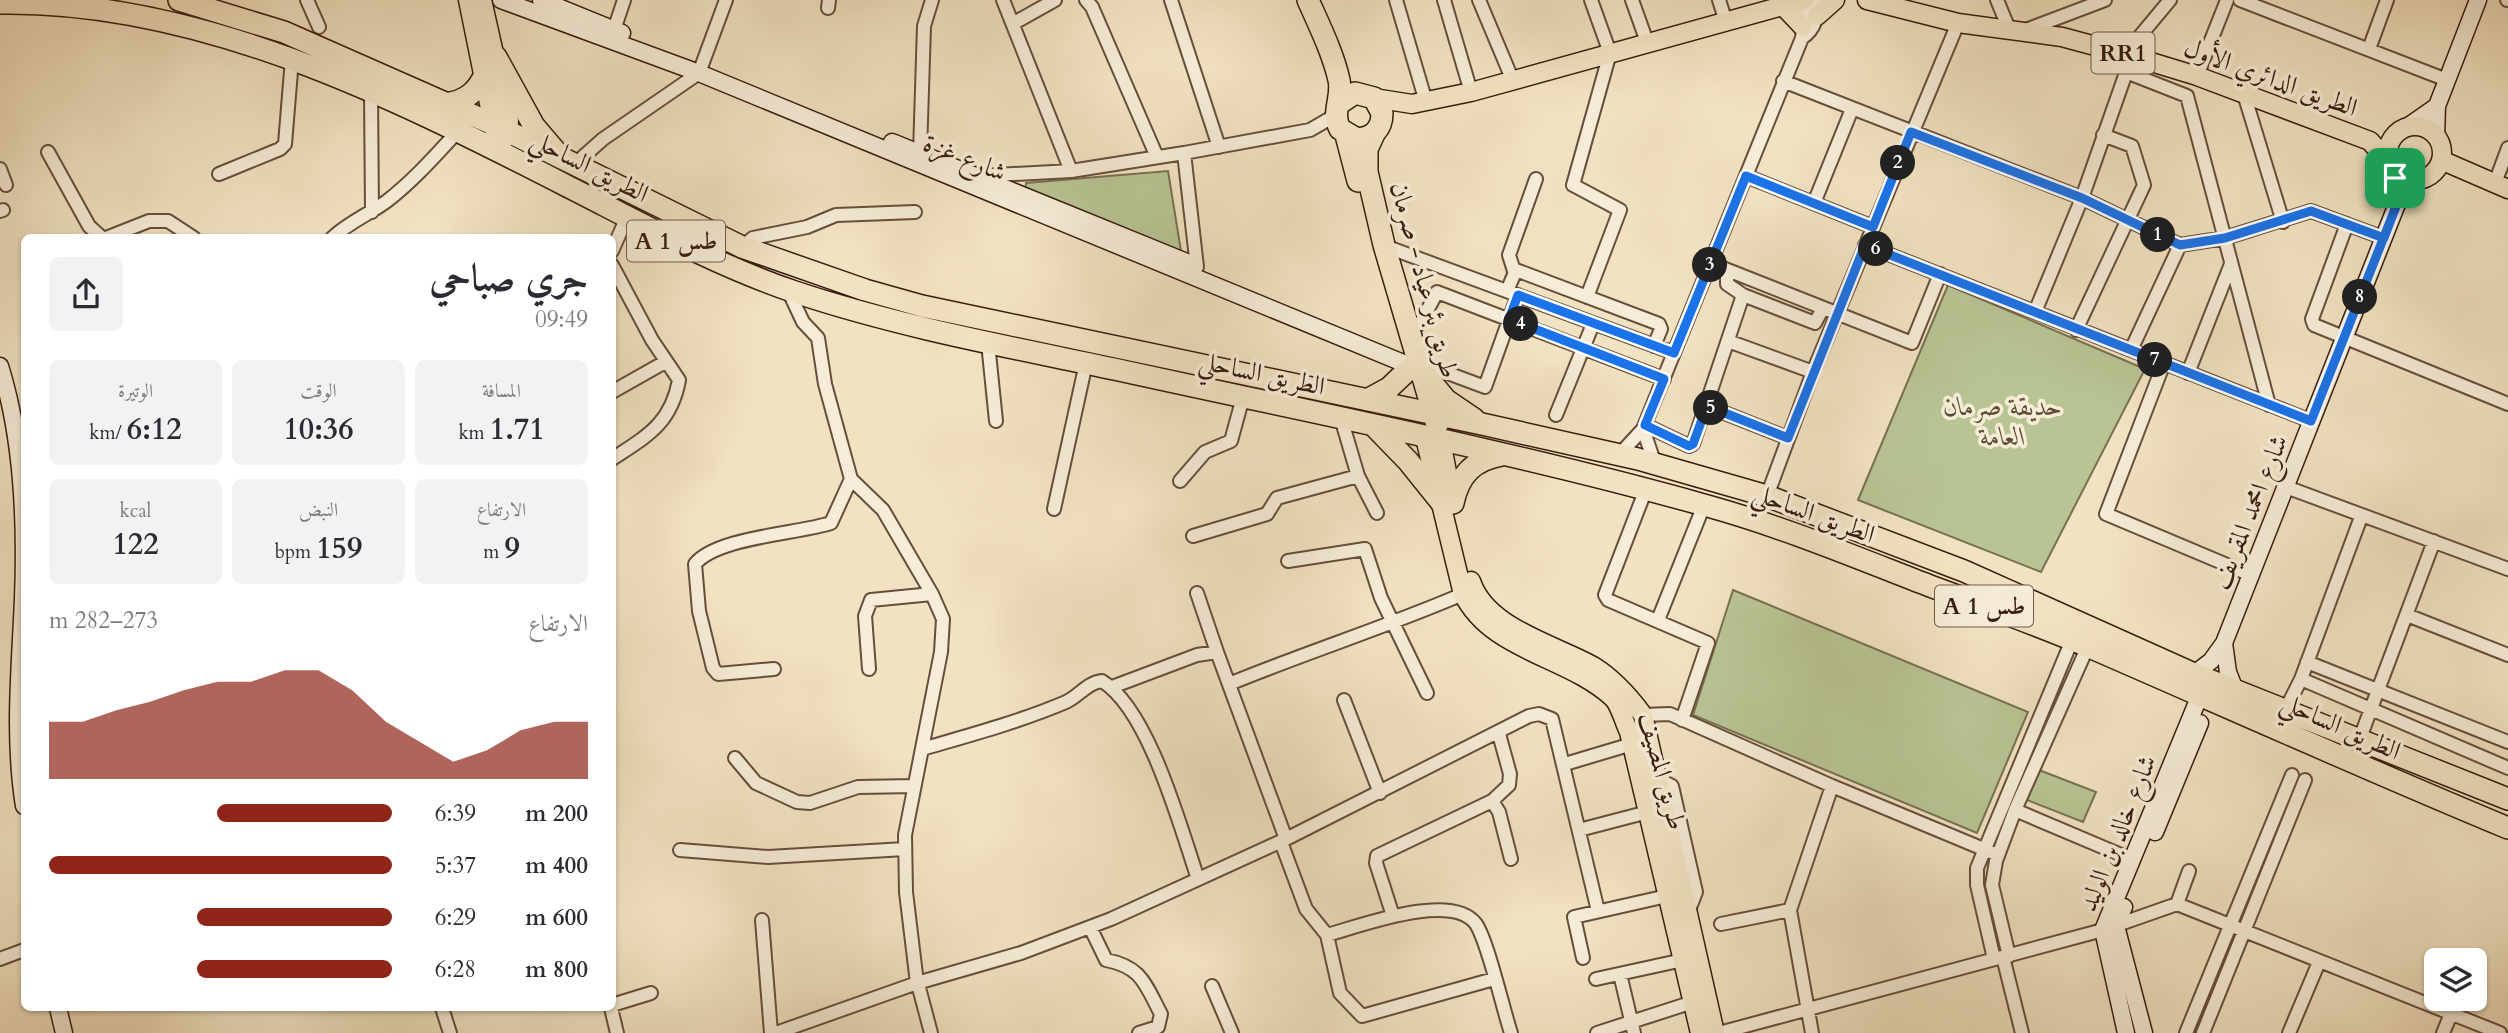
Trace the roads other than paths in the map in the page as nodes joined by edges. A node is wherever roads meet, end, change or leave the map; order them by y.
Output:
1 (179, 0) edge
2 (307, 0) edge
3 (468, 0) edge
4 (482, 0) edge
5 (500, 0) edge
6 (541, 0) edge
7 (624, 0) edge
8 (726, 0) edge
9 (932, 0) edge
10 (1003, 0) edge
11 (1055, 0) edge
12 (1086, 0) edge
13 (1171, 0) edge
14 (1396, 0) edge
15 (1444, 0) edge
16 (1479, 0) edge
17 (1591, 0) edge
18 (1632, 0) edge
19 (1719, 0) edge
20 (1805, 0) edge
21 (1835, 0) edge
22 (1997, 0) edge
23 (2105, 0) edge
24 (2170, 0) edge
25 (2227, 0) edge
26 (2240, 0) edge
27 (2387, 0) edge
28 (2477, 0) edge
29 (1308, 1) edge
30 (1871, 1) edge
31 (0, 3) edge
32 (1784, 7) junction
33 (1810, 20) edge
34 (1726, 22) junction
35 (1014, 23) junction
36 (1958, 23) junction
37 (319, 27) dead end
38 (614, 30) junction
39 (2016, 30) junction
40 (1647, 42) junction
41 (2369, 49) junction
42 (1610, 53) junction
43 (292, 59) junction
44 (2128, 61) junction
45 (491, 66) junction
46 (701, 68) junction
47 (2197, 76) junction
48 (2447, 80) junction
49 (1513, 81) junction
50 (1783, 81) junction
51 (1471, 92) junction
52 (371, 93) junction
53 (2244, 94) junction
54 (1368, 96) junction
55 (1419, 103) junction
56 (444, 104) junction
57 (2437, 106) junction
58 (1852, 108) junction
59 (1341, 122) junction
60 (458, 131) junction
61 (1376, 131) junction
62 (2401, 131) junction
63 (1911, 132) junction
64 (2103, 135) junction
65 (500, 136) junction
66 (2436, 137) junction
67 (2370, 141) junction
68 (1220, 147) junction
69 (2508, 148) edge
70 (48, 152) dead end
71 (920, 153) junction
72 (1184, 153) junction
73 (1157, 157) junction
74 (2441, 160) junction
75 (568, 161) junction
76 (2391, 166) junction
77 (0, 169) edge
78 (1071, 171) junction
79 (219, 173) dead end
80 (1746, 176) junction
81 (1536, 179) dead end
82 (972, 180) junction
83 (2416, 180) junction
84 (6, 185) dead end
85 (2501, 186) edge
86 (2082, 198) junction
87 (1814, 203) junction
88 (2397, 204) junction
89 (373, 212) junction
90 (915, 212) dead end
91 (627, 217) junction
92 (2126, 220) junction
93 (2283, 222) junction
94 (2347, 224) junction
95 (695, 226) junction
96 (1873, 227) junction
97 (99, 234) edge
98 (115, 234) edge
99 (188, 234) edge
100 (337, 234) edge
101 (2225, 238) junction
102 (2384, 238) junction
103 (616, 242) edge
104 (1379, 245) junction
105 (1865, 245) junction
106 (2180, 245) junction
107 (685, 246) junction
108 (742, 247) junction
109 (1710, 263) junction
110 (2231, 263) junction
111 (1197, 267) junction
112 (1727, 270) junction
113 (1514, 271) junction
114 (1940, 274) junction
115 (788, 290) junction
116 (618, 293) edge
117 (1513, 293) junction
118 (1743, 295) junction
119 (1587, 297) junction
120 (1823, 307) junction
121 (2035, 312) junction
122 (1838, 313) junction
123 (1509, 319) junction
124 (1420, 324) dead end
125 (1593, 324) junction
126 (2076, 330) junction
127 (2344, 339) junction
128 (1727, 341) junction
129 (988, 343) junction
130 (1402, 343) junction
131 (1654, 346) junction
132 (1583, 348) junction
133 (2131, 350) junction
134 (1674, 353) junction
135 (665, 362) junction
136 (1086, 363) junction
137 (2164, 363) junction
138 (1411, 365) junction
139 (0, 366) edge
140 (1813, 372) junction
141 (2188, 373) junction
142 (1664, 379) junction
143 (616, 389) edge
144 (1243, 397) junction
145 (1367, 400) junction
146 (2508, 404) edge
147 (2269, 405) junction
148 (1707, 406) junction
149 (1427, 413) junction
150 (1556, 415) dead end
151 (1341, 418) junction
152 (996, 421) dead end
153 (2311, 421) junction
154 (7, 422) edge
155 (1482, 424) junction
156 (1375, 427) junction
157 (1644, 427) junction
158 (1788, 438) junction
159 (1433, 439) junction
160 (1502, 455) junction
161 (1619, 455) junction
162 (616, 456) edge
163 (1655, 464) junction
164 (1358, 476) junction
165 (851, 479) junction
166 (1180, 481) dead end
167 (2286, 487) junction
168 (1646, 489) junction
169 (1767, 496) junction
170 (1447, 502) junction
171 (1704, 505) junction
172 (1054, 509) dead end
173 (1377, 513) dead end
174 (2361, 517) junction
175 (1193, 536) dead end
176 (21, 540) edge
177 (2434, 541) junction
178 (1288, 561) dead end
179 (2508, 569) edge
180 (2251, 575) junction
181 (1197, 593) dead end
182 (932, 594) junction
183 (1463, 594) junction
184 (2407, 615) junction
185 (1658, 620) junction
186 (1394, 624) junction
187 (2080, 643) junction
188 (2224, 643) junction
189 (1217, 652) junction
190 (2508, 655) edge
191 (2307, 662) junction
192 (774, 669) dead end
193 (869, 669) dead end
194 (2194, 674) junction
195 (2301, 679) junction
196 (1230, 684) junction
197 (1112, 687) junction
198 (2235, 690) junction
199 (2379, 691) junction
200 (1427, 693) dead end
201 (2206, 698) junction
202 (1344, 700) dead end
203 (2373, 708) junction
204 (2287, 709) junction
205 (1643, 715) junction
206 (1682, 720) junction
207 (1499, 734) junction
208 (2360, 738) junction
209 (2508, 742) edge
210 (1632, 744) junction
211 (922, 749) junction
212 (735, 758) dead end
213 (2178, 762) junction
214 (1565, 764) junction
215 (2508, 768) edge
216 (2292, 775) dead end
217 (2305, 780) dead end
218 (914, 786) junction
219 (1832, 786) junction
220 (1380, 793) junction
221 (2508, 799) edge
222 (1492, 801) junction
223 (2015, 810) junction
224 (1648, 812) junction
225 (2508, 828) edge
226 (1579, 830) junction
227 (1283, 841) junction
228 (905, 849) junction
229 (1984, 849) junction
230 (680, 850) dead end
231 (1998, 855) junction
232 (1511, 859) dead end
233 (2133, 860) junction
234 (2189, 871) dead end
235 (1198, 879) junction
236 (1667, 896) junction
237 (2176, 904) junction
238 (1790, 910) junction
239 (1598, 911) junction
240 (1393, 916) junction
241 (762, 920) dead end
242 (1721, 924) dead end
243 (2230, 926) junction
244 (1090, 927) junction
245 (2110, 928) junction
246 (2243, 931) junction
247 (1326, 935) junction
248 (21, 951) edge
249 (2002, 957) junction
250 (1583, 958) dead end
251 (0, 959) edge
252 (1683, 960) junction
253 (2319, 962) junction
254 (1620, 974) junction
255 (1494, 979) junction
256 (1596, 979) dead end
257 (918, 984) junction
258 (1212, 986) dead end
259 (651, 993) dead end
260 (1693, 1002) junction
261 (616, 1006) edge
262 (1807, 1007) junction
263 (59, 1011) edge
264 (443, 1011) edge
265 (613, 1011) edge
266 (2451, 1014) junction
267 (1633, 1028) edge
268 (64, 1033) edge
269 (450, 1033) edge
270 (617, 1033) edge
271 (773, 1033) edge
272 (931, 1033) edge
273 (1139, 1033) edge
274 (1232, 1033) edge
275 (1511, 1033) edge
276 (1597, 1033) edge
277 (1700, 1033) edge
278 (1717, 1033) edge
279 (1812, 1033) edge
280 (2022, 1033) edge
281 (2126, 1033) edge
282 (2144, 1033) edge
283 (2186, 1033) edge
284 (2203, 1033) edge
285 (2289, 1033) edge
286 (2443, 1033) edge
287 (2500, 1033) edge

1 - 56 highway, الطريق الساحلي / A 1 طس
2 - 37 street
3 - 45 main road
4 - 45 main road
5 - 46 street, شارع غزة
6 - 38 street, شارع غزة
7 - 38 street
8 - 46 street
9 - 71 street
10 - 35 street
11 - 35 street
12 - 73 street
13 - 68 street
14 - 55 street
15 - 51 street
16 - 49 street
17 - 42 street
18 - 40 street
19 - 34 street
20 - 32 main road
20 - 33 street
21 - 33 main road
22 - 39 street
23 - 39 street
24 - 44 street
25 - 47 street
26 - 41 street
27 - 41 street
28 - 48 street
29 - 54 highway, طريق بئر عياد - صرمان
29 - 59 highway, طريق بئر عياد - صرمان
30 - 36 main road, الطريق الدائري الأول / RR1
31 - 43 highway, الطريق الساحلي / A 1 طس
32 - 33 main road
32 - 34 main road
33 - 50 street
34 - 40 main road
35 - 78 street
36 - 39 main road, الطريق الدائري الأول / RR1
36 - 63 street
38 - 46 street, شارع غزة
39 - 44 main road, الطريق الدائري الأول / RR1
40 - 42 main road
41 - 48 street
42 - 49 main road
42 - 119 street
43 - 52 highway, الطريق الساحلي / A 1 طس
43 - 79 street
44 - 47 main road, الطريق الدائري الأول / RR1
44 - 64 street
44 - 101 street
45 - 56 highway
45 - 65 main road
45 - 75 highway
46 - 71 street, شارع غزة
46 - 75 street
46 - 82 street, شارع غزة
47 - 53 main road, الطريق الدائري الأول / RR1
48 - 57 street
49 - 51 main road
50 - 58 street
50 - 80 street
51 - 55 main road
52 - 60 highway, الطريق الساحلي / A 1 طس
52 - 89 street
53 - 67 main road, الطريق الدائري الأول / RR1
53 - 93 street
54 - 55 main road
54 - 59 highway
54 - 61 highway
55 - 61 main road
56 - 65 highway, الطريق الساحلي / A 1 طس
57 - 62 street
57 - 66 street
58 - 63 street
58 - 87 street
59 - 61 highway
59 - 68 street
59 - 104 highway, طريق بئر عياد - صرمان
60 - 65 highway, الطريق الساحلي / A 1 طس
60 - 89 street
61 - 104 highway, طريق بئر عياد - صرمان
62 - 66 main road
62 - 67 main road
62 - 76 main road
63 - 86 street
63 - 96 street
64 - 86 street
64 - 92 street
65 - 75 highway, الطريق الساحلي / A 1 طس
65 - 91 highway, الطريق الساحلي / A 1 طس
66 - 74 main road
67 - 76 main road
68 - 72 street
69 - 85 street
70 - 97 street
71 - 82 street, شارع غزة
72 - 73 street
72 - 111 street
73 - 78 street
74 - 83 main road
74 - 85 main road
75 - 95 highway, الطريق الساحلي / A 1 طس
76 - 83 main road
76 - 88 street, شارع امحمد المقريف
77 - 84 street
78 - 82 street
80 - 87 street
80 - 109 street
81 - 113 street
82 - 111 street, شارع غزة
82 - 138 street, شارع غزة
83 - 88 street, شارع امحمد المقريف
86 - 92 street
86 - 121 street
87 - 96 street
88 - 102 street, شارع امحمد المقريف
89 - 100 street
90 - 108 street
91 - 103 street
91 - 107 highway, الطريق الساحلي / A 1 طس
92 - 106 street
92 - 126 street
93 - 94 street
93 - 101 street
94 - 102 street
94 - 127 street
95 - 107 highway
95 - 108 highway, الطريق الساحلي / A 1 طس
96 - 105 street
98 - 99 street
101 - 106 street
101 - 110 street
102 - 127 street, شارع امحمد المقريف
104 - 117 street
104 - 130 highway, طريق بئر عياد - صرمان
104 - 138 highway, طريق بئر عياد - صرمان
105 - 114 street
105 - 122 street
106 - 133 street
107 - 115 highway, الطريق الساحلي / A 1 طس
108 - 145 highway, الطريق الساحلي / A 1 طس
109 - 112 street
109 - 134 street
110 - 141 street
110 - 147 street
111 - 130 street, شارع غزة
112 - 118 street
112 - 120 street
113 - 117 street
113 - 119 street
114 - 121 street
114 - 122 street
115 - 129 highway, الطريق الساحلي / A 1 طس
115 - 165 street
116 - 135 street
117 - 123 street
117 - 125 street
118 - 120 street
118 - 128 street
119 - 131 street
120 - 122 street
121 - 126 street
122 - 140 street
123 - 124 street
123 - 132 street
123 - 138 street
125 - 131 street
125 - 132 street
126 - 133 street
127 - 146 street
127 - 153 street, شارع امحمد المقريف
128 - 140 street
128 - 148 street
129 - 136 highway, الطريق الساحلي / A 1 طس
129 - 152 street
130 - 138 highway, طريق بئر عياد - صرمان
131 - 134 street
132 - 142 street
132 - 150 street
133 - 137 street
134 - 142 street
135 - 143 street
135 - 162 street
136 - 144 highway, الطريق الساحلي / A 1 طس
136 - 172 street
137 - 141 street
137 - 180 street
138 - 145 highway
138 - 149 highway, طريق بئر عياد - صرمان
138 - 155 highway
139 - 154 street
140 - 158 street
141 - 147 street
142 - 157 street
144 - 151 highway, الطريق الساحلي / A 1 طس
144 - 166 street
145 - 149 highway, الطريق الساحلي / A 1 طس
147 - 153 street
148 - 157 street
148 - 158 street
149 - 155 highway, الطريق الساحلي / A 1 طس
149 - 159 highway, طريق بئر عياد - صرمان
151 - 156 highway, الطريق الساحلي / A 1 طس
151 - 164 street
153 - 167 street, شارع امحمد المقريف
154 - 176 street
155 - 161 highway, الطريق الساحلي / A 1 طس
156 - 159 highway, الطريق الساحلي / A 1 طس
156 - 170 highway
157 - 161 street
157 - 163 street
158 - 169 street
159 - 160 highway, الطريق الساحلي / A 1 طس
159 - 170 main road, طريق المصيف
160 - 168 highway, الطريق الساحلي / A 1 طس
160 - 170 highway
161 - 163 highway, الطريق الساحلي / A 1 طس
163 - 169 highway, الطريق الساحلي / A 1 طس
164 - 173 street
164 - 175 street
165 - 182 street
165 - 192 street
167 - 174 street
167 - 180 street, شارع امحمد المقريف
168 - 171 highway, الطريق الساحلي / A 1 طس
168 - 185 street
169 - 194 highway, الطريق الساحلي / A 1 طس
170 - 183 main road, طريق المصيف
170 - 205 main road, طريق المصيف
171 - 185 street
171 - 187 highway, الطريق الساحلي / A 1 طس
174 - 177 street
174 - 191 street
177 - 179 street
177 - 184 street
178 - 186 street
180 - 188 street, شارع امحمد المقريف
181 - 189 street
182 - 193 street
182 - 211 street
183 - 186 street
183 - 210 main road, طريق المصيف
184 - 190 street
184 - 199 street
185 - 206 street
186 - 196 street
186 - 200 street
187 - 201 highway, الطريق الساحلي / A 1 طس
187 - 223 street
187 - 229 street
188 - 194 street, شارع امحمد المقريف
188 - 198 street
189 - 196 street
189 - 197 street
191 - 195 street
191 - 199 street
194 - 198 highway, الطريق الساحلي / A 1 طس
195 - 203 street
195 - 204 street
196 - 227 street
197 - 211 street
197 - 235 street
198 - 204 highway, الطريق الساحلي / A 1 طس
199 - 203 street
199 - 209 street
201 - 213 street, شارع خالد بن الوليد
201 - 225 highway, الطريق الساحلي / A 1 طس
202 - 220 street
203 - 208 street
203 - 215 street
204 - 208 highway, الطريق الساحلي / A 1 طس
205 - 206 street
205 - 278 main road, طريق المصيف
206 - 219 street
207 - 214 street
207 - 220 street
207 - 222 street
208 - 221 highway, الطريق الساحلي / A 1 طس
210 - 214 street
210 - 224 main road, طريق المصيف
211 - 218 street
212 - 218 street
213 - 233 street, شارع خالد بن الوليد
213 - 245 street, شارع خالد بن الوليد
214 - 226 street
216 - 243 street
217 - 246 street
218 - 228 street
219 - 229 street
219 - 238 street
220 - 227 street
222 - 232 street
222 - 240 street
223 - 231 street
223 - 233 street
224 - 226 street
224 - 236 main road, طريق المصيف
226 - 239 street
227 - 235 street
227 - 247 street
228 - 230 street
228 - 257 street
229 - 231 street
229 - 249 street
231 - 249 street
233 - 245 street, شارع خالد بن الوليد
234 - 237 street
235 - 244 street
236 - 239 street
236 - 252 main road, طريق المصيف
237 - 243 street
237 - 245 street
238 - 242 street
238 - 262 street
239 - 250 street
240 - 247 street
240 - 255 street
241 - 271 street
243 - 246 street
243 - 283 street
244 - 257 street
244 - 273 street
245 - 249 street
245 - 281 street, شارع خالد بن الوليد
245 - 282 street, شارع خالد بن الوليد
246 - 253 street
246 - 284 street
247 - 255 street
248 - 251 street
249 - 262 street
249 - 280 street
252 - 254 street
252 - 260 main road, طريق المصيف
253 - 266 street
253 - 285 street
254 - 256 street
254 - 267 street
255 - 275 street
257 - 271 street
257 - 272 street
258 - 274 street
259 - 261 street
260 - 267 street
260 - 277 main road, طريق المصيف
262 - 278 street
262 - 279 street
263 - 268 street
264 - 269 street
265 - 270 street
266 - 286 street
266 - 287 street
267 - 276 street

